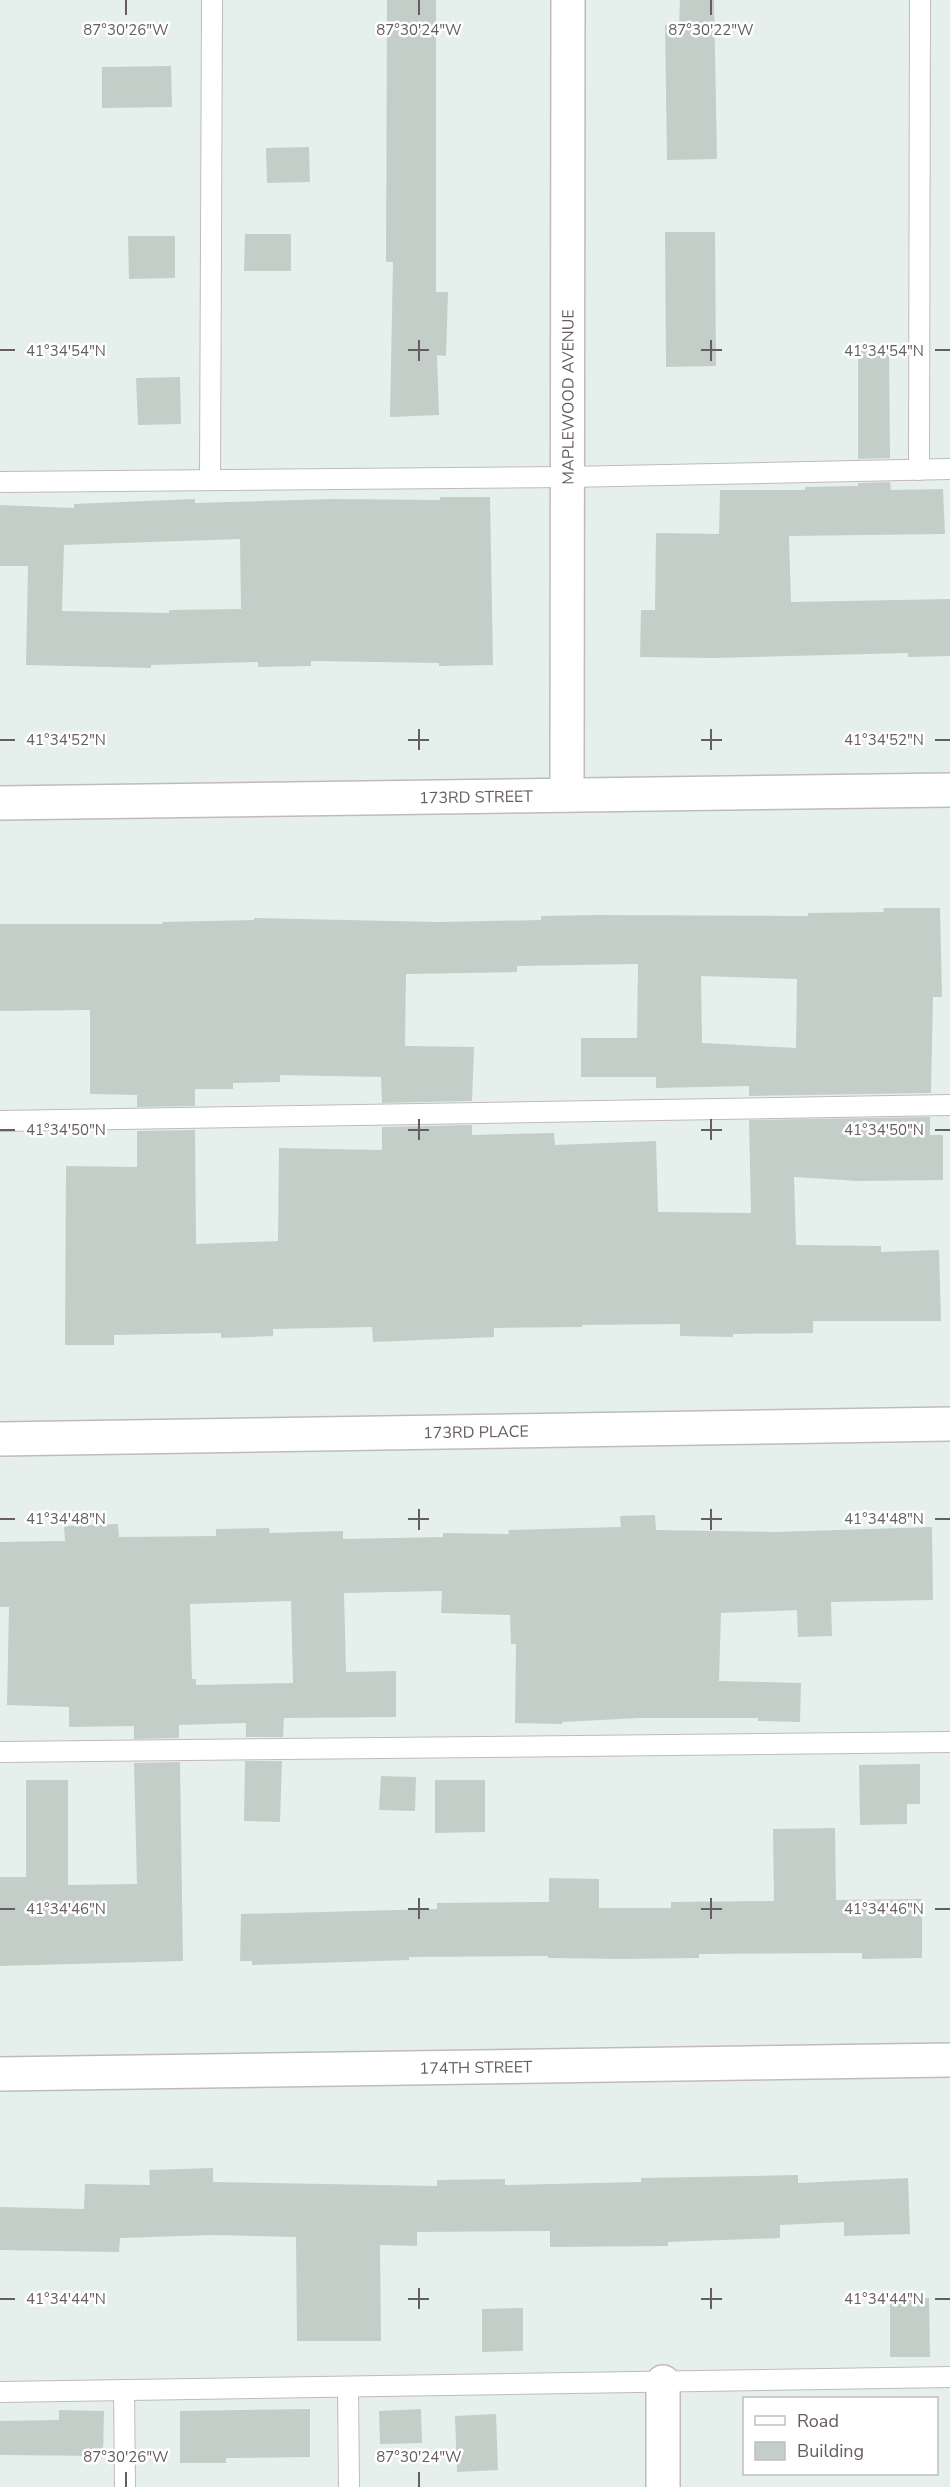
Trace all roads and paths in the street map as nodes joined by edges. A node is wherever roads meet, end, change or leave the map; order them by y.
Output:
1 (212, 0) edge
2 (568, 0) edge
3 (920, 0) edge
4 (950, 469) edge
5 (919, 470) junction
6 (567, 477) junction
7 (210, 480) junction
8 (0, 482) edge
9 (950, 790) edge
10 (567, 795) junction
11 (0, 803) edge
12 (950, 1105) edge
13 (0, 1121) edge
14 (950, 1424) edge
15 (0, 1439) edge
16 (950, 1742) edge
17 (0, 1752) edge
18 (950, 2060) edge
19 (0, 2074) edge
20 (950, 2377) edge
21 (663, 2382) junction
22 (348, 2387) junction
23 (124, 2390) junction
24 (0, 2392) edge
25 (124, 2487) edge
26 (349, 2487) edge
27 (663, 2487) edge

1 - 7 lane
2 - 6 street, MAPLEWOOD AVENUE
3 - 5 lane
4 - 5 lane
5 - 6 lane
6 - 7 lane
6 - 10 street, MAPLEWOOD AVENUE
7 - 8 lane
9 - 10 street, 173RD STREET
10 - 11 street, 173RD STREET
12 - 13 lane
14 - 15 street, 173RD PLACE
16 - 17 lane
18 - 19 street, 174TH STREET
20 - 21 lane
21 - 22 lane
21 - 27 street
22 - 23 lane
22 - 26 lane
23 - 24 lane
23 - 25 lane

